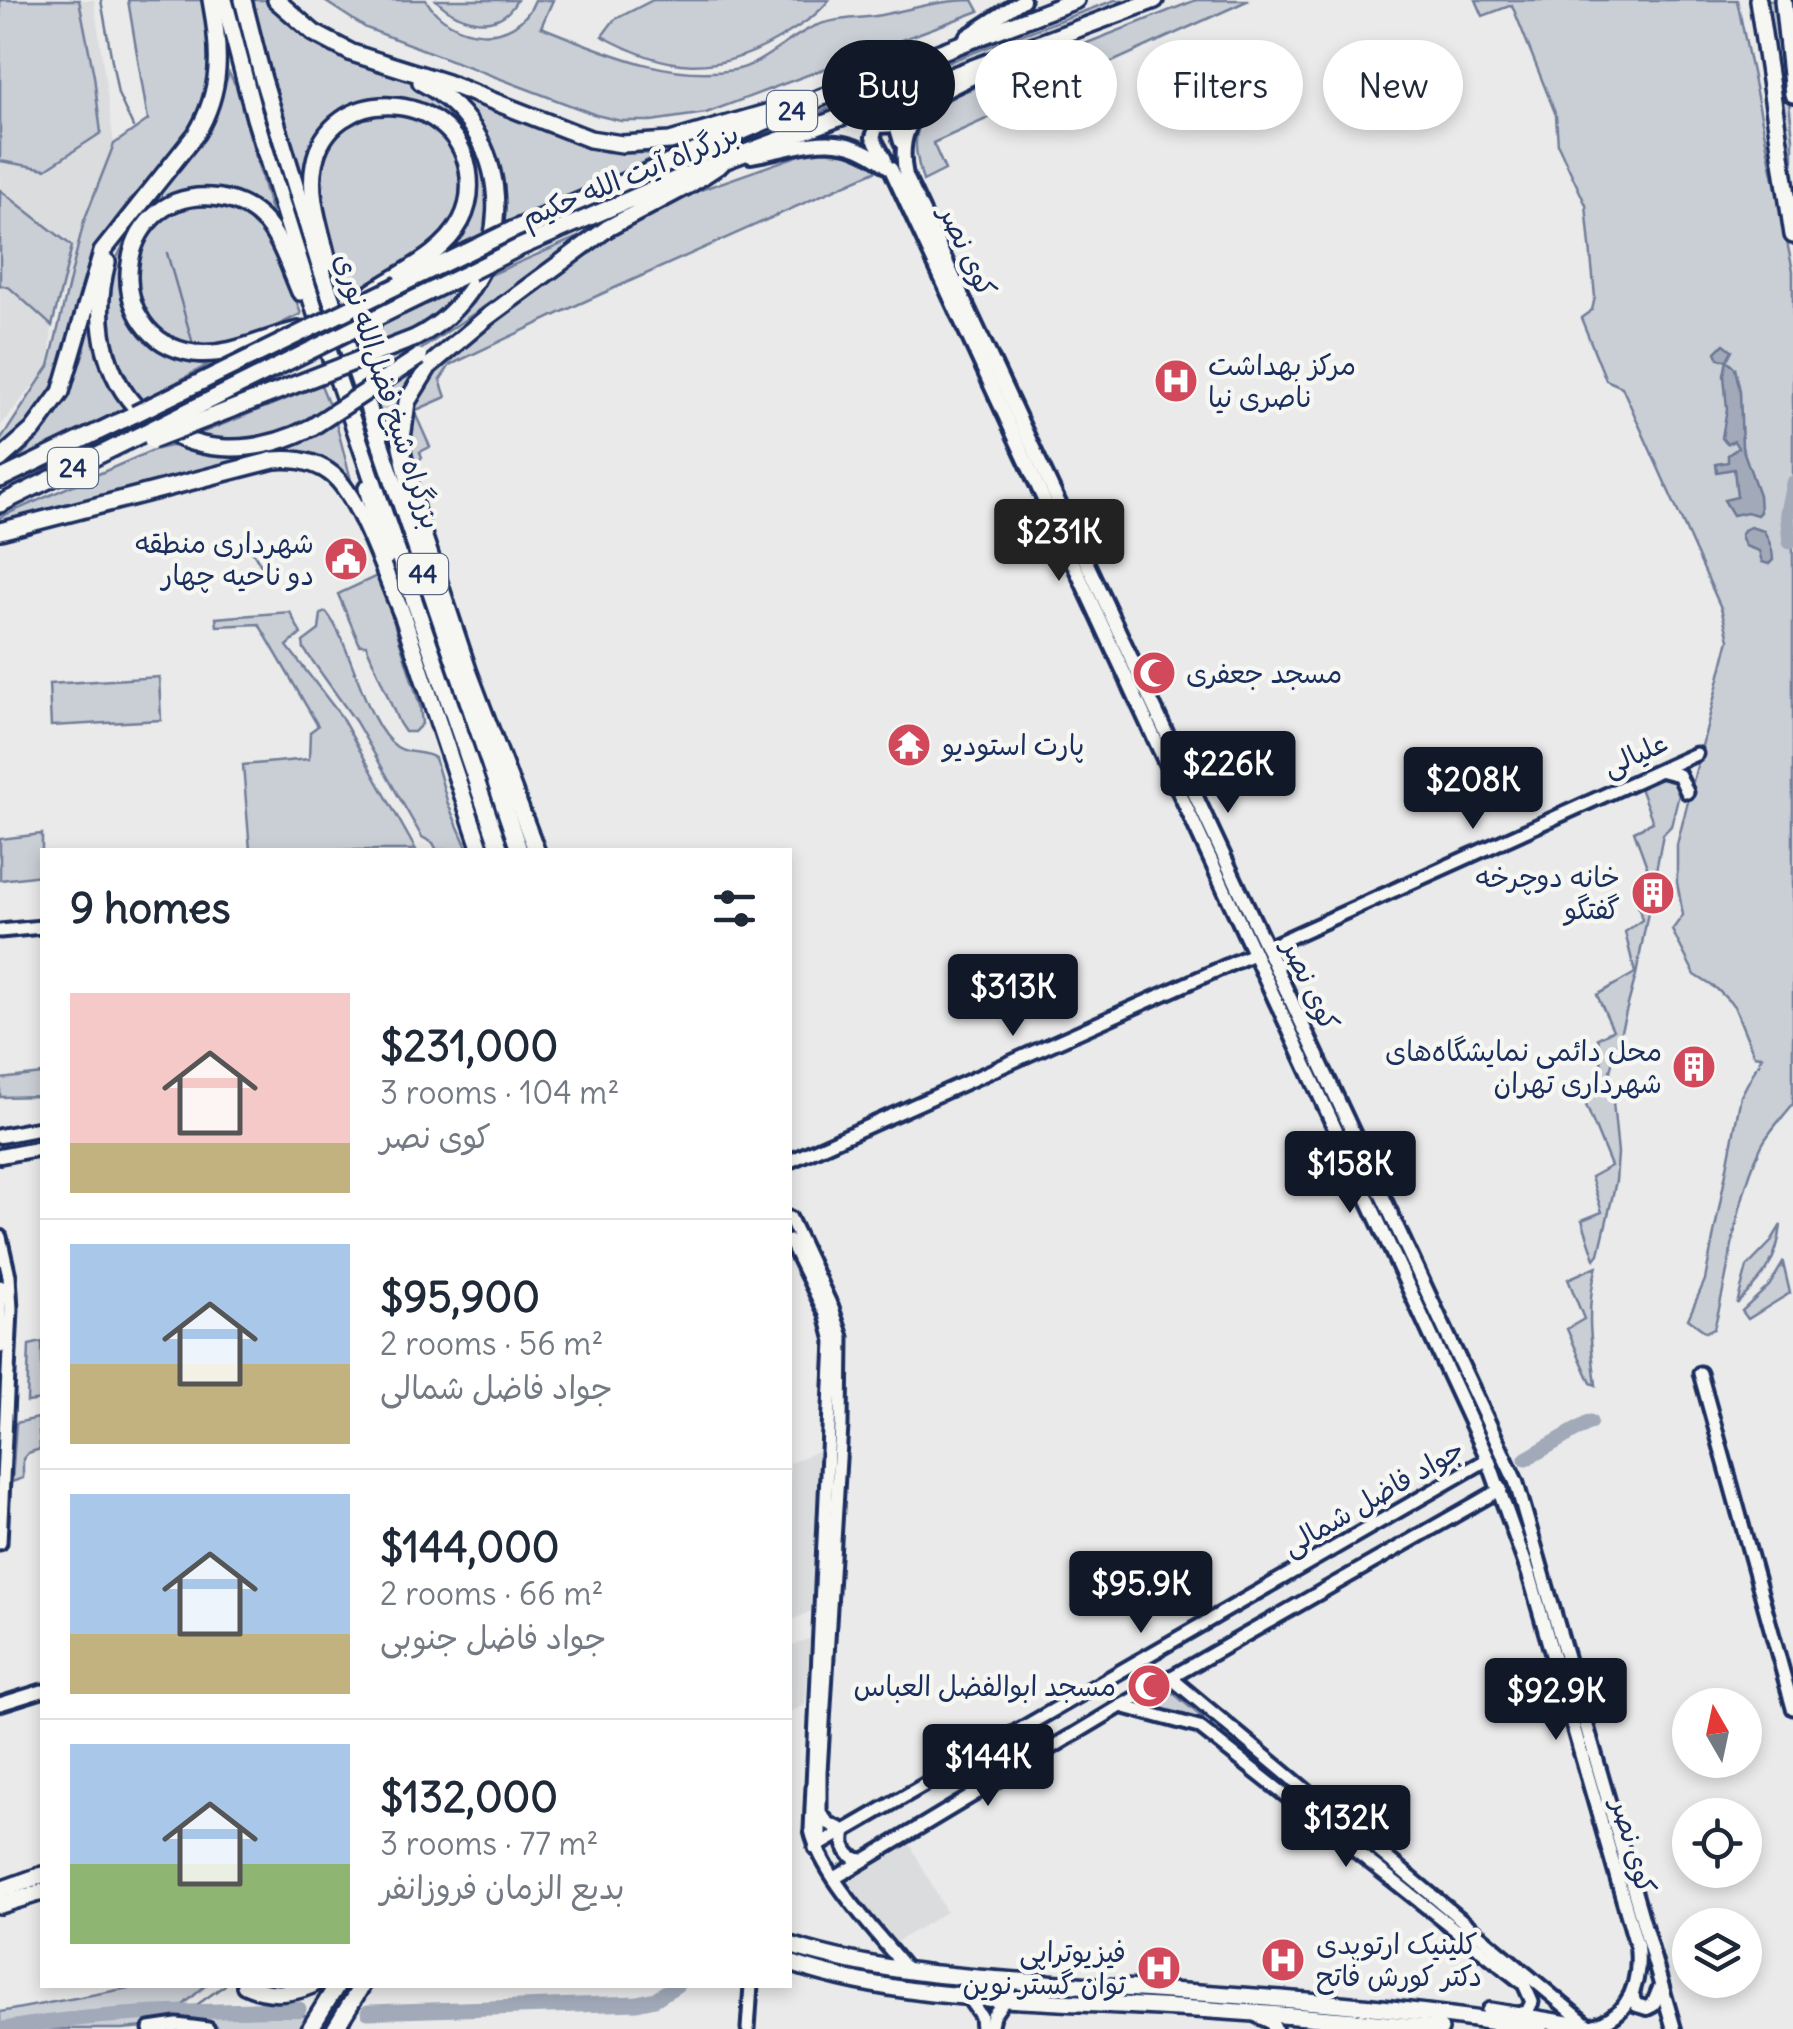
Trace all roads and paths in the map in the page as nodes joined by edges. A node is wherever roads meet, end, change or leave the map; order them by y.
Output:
1 (211, 0) edge
2 (224, 0) edge
3 (243, 0) edge
4 (276, 0) edge
5 (1023, 0) edge
6 (1076, 0) edge
7 (1156, 0) edge
8 (1747, 0) edge
9 (1758, 0) edge
10 (1783, 0) edge
11 (1050, 40) edge
12 (955, 43) edge
13 (955, 47) edge
14 (388, 65) junction
15 (975, 67) edge
16 (1767, 71) junction
17 (975, 77) edge
18 (1793, 94) edge
19 (820, 98) joint
20 (903, 156) junction
21 (727, 162) junction
22 (892, 169) junction
23 (124, 221) junction
24 (1793, 235) edge
25 (330, 296) junction
26 (353, 308) junction
27 (486, 318) junction
28 (314, 329) junction
29 (338, 378) junction
30 (149, 436) junction
31 (0, 459) edge
32 (0, 479) edge
33 (5, 502) edge
34 (0, 531) edge
35 (402, 614) junction
36 (1696, 754) dead end
37 (1659, 771) junction
38 (1687, 792) dead end
39 (477, 848) edge
40 (499, 848) edge
41 (519, 848) edge
42 (535, 848) edge
43 (40, 927) edge
44 (0, 931) edge
45 (1260, 951) junction
46 (40, 1128) edge
47 (4, 1137) edge
48 (40, 1148) edge
49 (6, 1154) edge
50 (792, 1160) edge
51 (0, 1164) edge
52 (792, 1224) edge
53 (0, 1237) edge
54 (792, 1242) edge
55 (802, 1254) junction
56 (0, 1286) edge
57 (821, 1294) junction
58 (842, 1337) junction
59 (0, 1348) edge
60 (834, 1351) junction
61 (1700, 1373) dead end
62 (4, 1409) edge
63 (836, 1429) junction
64 (1488, 1460) junction
65 (1501, 1489) junction
66 (0, 1543) edge
67 (1170, 1677) junction
68 (40, 1692) edge
69 (0, 1694) edge
70 (14, 1700) junction
71 (0, 1704) edge
72 (1121, 1706) junction
73 (819, 1707) junction
74 (1793, 1708) edge
75 (1213, 1712) junction
76 (1199, 1726) junction
77 (1325, 1805) junction
78 (819, 1811) junction
79 (1313, 1818) junction
80 (845, 1830) junction
81 (819, 1849) junction
82 (863, 1860) junction
83 (835, 1878) junction
84 (40, 1879) edge
85 (0, 1891) edge
86 (40, 1893) edge
87 (0, 1904) edge
88 (792, 1937) edge
89 (792, 1946) edge
90 (842, 1960) junction
91 (792, 1964) edge
92 (907, 1970) junction
93 (792, 1973) edge
94 (832, 1978) junction
95 (1660, 1986) junction
96 (253, 1988) edge
97 (303, 1988) edge
98 (335, 1988) edge
99 (360, 1988) edge
100 (751, 1988) edge
101 (1632, 1995) junction
102 (966, 1996) junction
103 (1004, 1999) junction
104 (1244, 2011) junction
105 (1518, 2014) junction
106 (1437, 2025) edge
107 (1594, 2028) edge
108 (150, 2029) edge
109 (208, 2029) edge
110 (310, 2029) edge
111 (335, 2029) edge
112 (748, 2029) edge
113 (982, 2029) edge
114 (990, 2029) edge
115 (1275, 2029) edge
116 (1540, 2029) edge
117 (1674, 2029) edge

1 - 23 highway
2 - 28 highway, بزرگراه شیخ فضل‌الله نوری / 44
3 - 25 highway, بزرگراه شیخ فضل‌الله نوری / 44
4 - 14 highway
5 - 12 main road
6 - 13 highway, بزرگراه آیت الله حکیم / 24
7 - 11 highway, بزرگراه آیت الله حکیم / 24
8 - 16 highway
9 - 16 highway
10 - 18 highway
14 - 19 highway
14 - 30 highway, bridge
15 - 21 highway, بزرگراه آیت الله حکیم / 24
16 - 24 highway
17 - 20 main road
19 - 26 highway, بزرگراه آیت الله حکیم / 24, bridge
20 - 22 main road, کوی نصر
20 - 45 main road, کوی نصر
21 - 22 main road
21 - 27 highway
21 - 30 highway, بزرگراه آیت الله حکیم / 24, bridge
22 - 45 main road, کوی نصر
23 - 27 highway, bridge
23 - 31 highway
25 - 26 highway
25 - 41 highway, بزرگراه شیخ فضل‌الله نوری / 44
26 - 28 highway, 24, bridge
27 - 42 highway
28 - 28 highway
28 - 29 highway, بزرگراه شیخ فضل‌الله نوری / 44
28 - 32 highway, 24, bridge
29 - 35 highway
29 - 40 highway, بزرگراه شیخ فضل‌الله نوری / 44
30 - 33 highway
34 - 35 highway
35 - 39 highway
36 - 37 street, علیالی
37 - 38 street
37 - 45 street, علیالی
43 - 44 street
45 - 50 street, علیالی
45 - 64 main road, کوی نصر
45 - 95 main road, کوی نصر
46 - 47 main road
48 - 49 main road
49 - 51 street
52 - 55 street
53 - 62 street
54 - 55 street
55 - 57 street
56 - 59 street
57 - 58 street
57 - 60 street
58 - 60 street
58 - 63 street
60 - 63 street
61 - 74 street
62 - 66 street
63 - 73 street
64 - 65 main road, کوی نصر
64 - 80 street, جواد فاضل شمالی
65 - 67 street
65 - 101 main road, کوی نصر
67 - 72 street
67 - 75 street
68 - 70 street
69 - 70 street
70 - 71 street
72 - 76 street
72 - 82 street
73 - 78 street
73 - 81 street
75 - 76 street
75 - 77 street
76 - 79 street
77 - 79 street
77 - 107 street
78 - 80 street
78 - 81 street
79 - 105 street
80 - 81 street, جواد فاضل شمالی
80 - 82 street
81 - 83 street
82 - 83 street
83 - 92 street
84 - 85 highway
86 - 87 highway
88 - 90 highway
89 - 90 highway
90 - 92 highway
91 - 94 highway
92 - 106 highway
93 - 94 highway
94 - 102 highway
95 - 101 main road
95 - 117 main road, کوی نصر
96 - 97 highway
98 - 110 highway
99 - 111 highway
100 - 112 street
101 - 107 main road
102 - 103 highway
102 - 113 street
103 - 104 highway
103 - 114 street
104 - 106 highway
104 - 115 main road
105 - 106 highway
105 - 107 highway
106 - 116 highway
108 - 109 street

